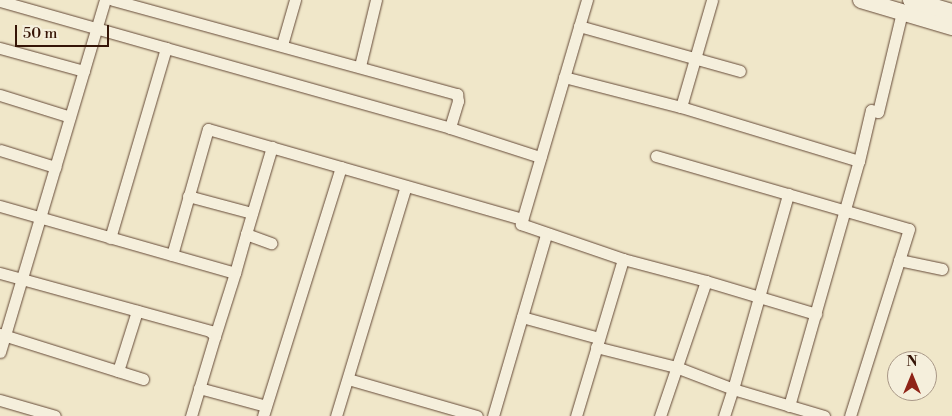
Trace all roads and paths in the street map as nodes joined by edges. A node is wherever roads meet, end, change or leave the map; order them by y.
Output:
1 (105, 0) edge
2 (113, 0) edge
3 (295, 0) edge
4 (376, 0) edge
5 (587, 0) edge
6 (712, 0) edge
7 (861, 0) edge
8 (0, 1) edge
9 (907, 6) edge
10 (952, 12) edge
11 (580, 26) junction
12 (952, 26) edge
13 (96, 28) junction
14 (282, 45) junction
15 (0, 48) edge
16 (166, 48) junction
17 (695, 57) junction
18 (360, 66) junction
19 (84, 70) junction
20 (740, 71) dead end
21 (564, 76) junction
22 (0, 96) edge
23 (681, 107) junction
24 (70, 117) junction
25 (450, 128) junction
26 (272, 147) junction
27 (0, 150) edge
28 (656, 156) dead end
29 (540, 157) junction
30 (859, 161) junction
31 (55, 167) junction
32 (341, 167) junction
33 (406, 186) junction
34 (788, 194) junction
35 (188, 196) junction
36 (0, 206) edge
37 (847, 210) junction
38 (252, 213) junction
39 (40, 218) junction
40 (522, 220) junction
41 (246, 234) junction
42 (546, 235) junction
43 (110, 238) junction
44 (271, 243) dead end
45 (172, 255) junction
46 (623, 259) junction
47 (899, 260) junction
48 (942, 269) dead end
49 (235, 272) junction
50 (0, 273) edge
51 (21, 281) junction
52 (706, 282) junction
53 (758, 297) junction
54 (137, 311) junction
55 (816, 314) junction
56 (522, 317) junction
57 (2, 334) edge
58 (215, 336) junction
59 (598, 342) junction
60 (0, 352) edge
61 (676, 367) junction
62 (118, 371) junction
63 (143, 379) dead end
64 (348, 379) junction
65 (200, 388) junction
66 (733, 389) junction
67 (0, 400) edge
68 (789, 406) junction
69 (264, 411) edge
70 (437, 411) edge
71 (55, 416) edge
72 (191, 416) edge
73 (336, 416) edge
74 (477, 416) edge
75 (493, 416) edge
76 (576, 416) edge
77 (660, 416) edge
78 (724, 416) edge
79 (824, 416) edge
80 (850, 416) edge

1 - 13 street
2 - 14 street
3 - 14 street
4 - 18 street
5 - 11 street
6 - 17 street
7 - 9 main road
8 - 13 street
9 - 10 main road
9 - 12 main road
9 - 30 street
11 - 17 street
11 - 21 street
13 - 16 street
13 - 19 street
14 - 18 street
15 - 19 street
16 - 25 street
16 - 43 street
17 - 20 street
17 - 23 street
18 - 25 street
19 - 24 street
21 - 23 street
21 - 29 street
22 - 24 street
23 - 30 street
24 - 31 street
25 - 29 street
26 - 32 street
26 - 35 street
26 - 38 street
27 - 31 street
28 - 34 street
29 - 40 street
30 - 37 street
31 - 39 street
32 - 33 street
32 - 69 street
33 - 40 street
33 - 64 street
34 - 37 street
34 - 53 street
35 - 38 street
35 - 45 street
36 - 39 street
37 - 47 street
37 - 55 street
38 - 41 street
39 - 43 street
39 - 51 street
40 - 42 street
41 - 44 street
41 - 49 street
42 - 46 street
42 - 56 street
43 - 45 street
45 - 49 street
46 - 52 street
46 - 59 street
47 - 48 street
47 - 80 street
49 - 58 street
50 - 51 street
51 - 54 street
51 - 57 street
52 - 53 street
52 - 61 street
53 - 55 street
53 - 66 street
54 - 58 street
54 - 62 street
55 - 68 street
56 - 59 street
56 - 75 street
57 - 60 street
57 - 62 street
58 - 65 street
59 - 61 street
59 - 76 street
61 - 66 street
61 - 77 street
62 - 63 street
64 - 70 street
64 - 73 street
65 - 69 street
65 - 72 street
66 - 68 street
66 - 78 street
67 - 71 street
68 - 79 street
70 - 74 street

